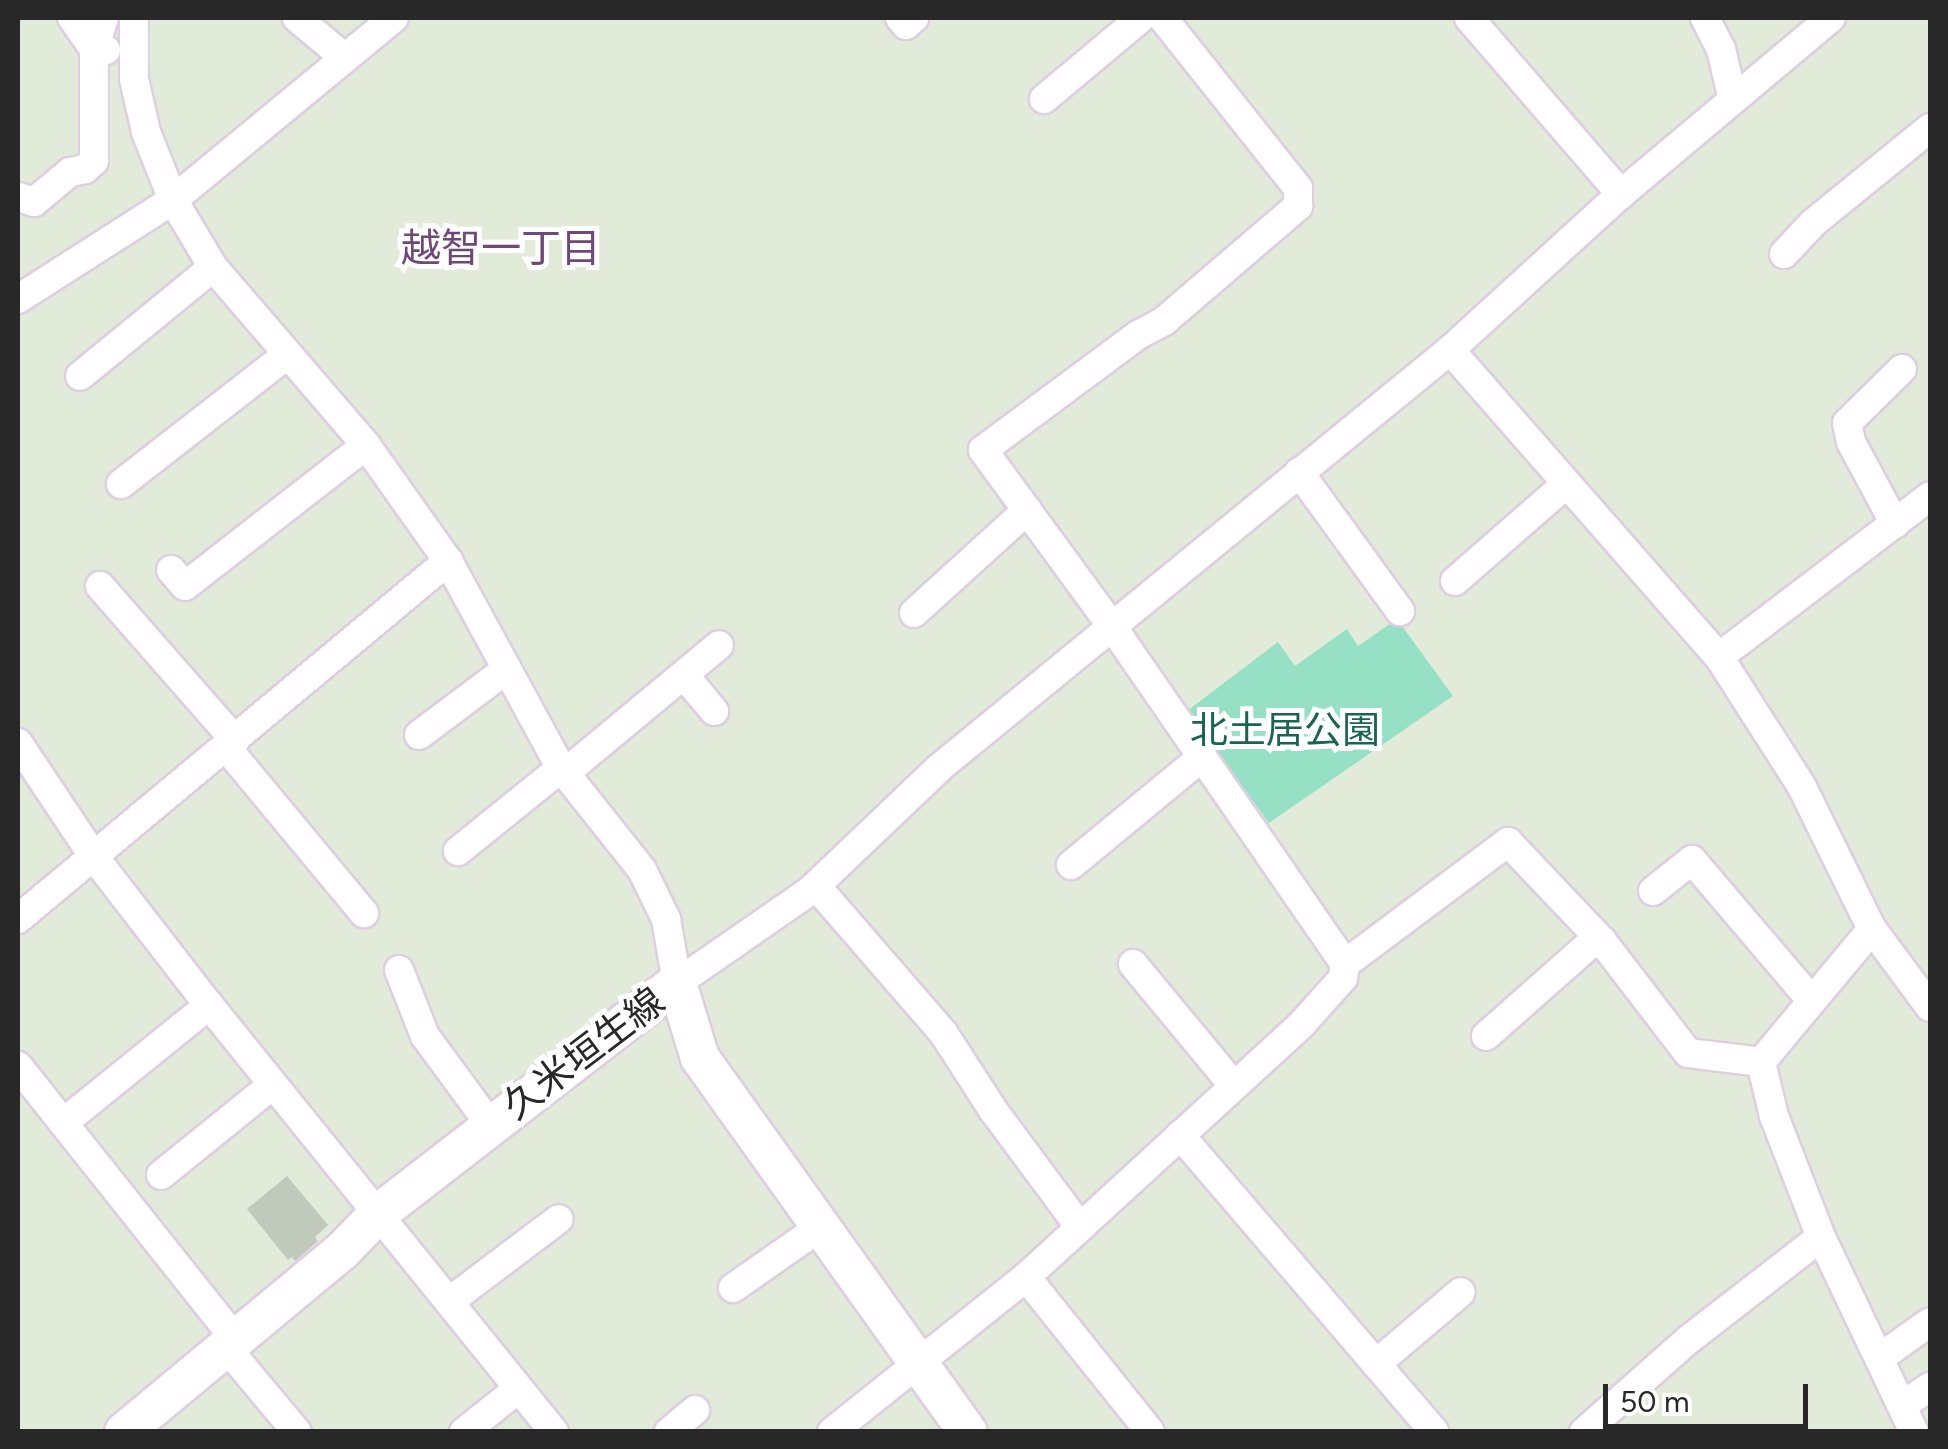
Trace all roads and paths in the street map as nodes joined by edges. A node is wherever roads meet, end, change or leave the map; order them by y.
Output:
1 (72, 18) edge
2 (104, 18) edge
3 (134, 18) edge
4 (298, 18) edge
5 (394, 18) edge
6 (900, 18) edge
7 (914, 18) edge
8 (1141, 18) edge
9 (1163, 18) edge
10 (1469, 18) edge
11 (1706, 18) edge
12 (1831, 18) edge
13 (94, 49) junction
14 (132, 52) junction
15 (345, 58) junction
16 (1044, 99) dead end
17 (1733, 100) junction
18 (1930, 128) edge
19 (1621, 194) junction
20 (18, 197) edge
21 (172, 200) junction
22 (1784, 254) dead end
23 (213, 268) junction
24 (18, 298) edge
25 (1450, 350) junction
26 (287, 355) junction
27 (1902, 368) dead end
28 (80, 376) dead end
29 (366, 445) junction
30 (1299, 472) junction
31 (122, 484) dead end
32 (1566, 484) junction
33 (1930, 496) edge
34 (1027, 510) junction
35 (1895, 524) junction
36 (448, 561) junction
37 (171, 570) dead end
38 (1455, 581) dead end
39 (100, 586) dead end
40 (1400, 611) dead end
41 (914, 614) dead end
42 (1111, 625) junction
43 (719, 646) dead end
44 (1719, 657) junction
45 (507, 669) junction
46 (684, 675) junction
47 (714, 712) dead end
48 (419, 735) dead end
49 (230, 743) junction
50 (20, 753) edge
51 (1202, 757) junction
52 (563, 770) junction
53 (458, 851) dead end
54 (94, 857) junction
55 (1071, 865) dead end
56 (816, 886) junction
57 (1653, 891) dead end
58 (346, 906) dead end
59 (18, 919) edge
60 (1872, 929) junction
61 (1602, 942) junction
62 (1133, 964) dead end
63 (1345, 964) junction
64 (399, 970) dead end
65 (678, 983) junction
66 (1812, 1001) junction
67 (209, 1005) junction
68 (1930, 1007) edge
69 (1486, 1036) dead end
70 (1761, 1062) junction
71 (18, 1066) edge
72 (272, 1085) junction
73 (1234, 1086) junction
74 (63, 1123) junction
75 (490, 1126) junction
76 (1180, 1136) junction
77 (161, 1175) dead end
78 (379, 1213) junction
79 (560, 1219) dead end
80 (1079, 1226) junction
81 (820, 1227) junction
82 (1820, 1237) junction
83 (1026, 1276) junction
84 (733, 1288) dead end
85 (1462, 1292) dead end
86 (450, 1301) junction
87 (1930, 1322) edge
88 (230, 1342) junction
89 (1881, 1356) junction
90 (920, 1364) junction
91 (1376, 1364) junction
92 (1930, 1388) edge
93 (518, 1389) junction
94 (695, 1410) dead end
95 (1908, 1419) edge
96 (124, 1432) edge
97 (297, 1432) edge
98 (464, 1432) edge
99 (554, 1432) edge
100 (670, 1432) edge
101 (832, 1432) edge
102 (968, 1432) edge
103 (1150, 1432) edge
104 (1435, 1432) edge
105 (1584, 1432) edge

1 - 13 street
2 - 13 street
3 - 14 street
4 - 15 street
5 - 15 street
6 - 7 street
8 - 16 street
9 - 34 street
10 - 19 street
11 - 17 street
12 - 17 street
13 - 14 street
13 - 20 street
14 - 21 street
15 - 21 street
17 - 19 street
18 - 22 street
19 - 25 street
21 - 23 street
21 - 24 street
23 - 26 street
23 - 28 street
25 - 30 street
25 - 32 street
26 - 29 street
26 - 31 street
27 - 35 street
29 - 36 street
29 - 37 street
30 - 40 street
30 - 42 street
32 - 38 street
32 - 44 street
33 - 35 street
34 - 41 street
34 - 42 street
35 - 44 street
36 - 45 street
36 - 49 street
39 - 49 street
42 - 51 street
42 - 56 street
43 - 46 street
44 - 60 street
45 - 48 street
45 - 52 street
46 - 47 street
46 - 52 street
49 - 54 street
49 - 58 street
50 - 54 street
51 - 55 street
51 - 63 street
52 - 53 street
52 - 65 street
54 - 59 street
54 - 67 street
56 - 65 street
56 - 80 street
57 - 66 street
60 - 66 street
60 - 68 street
61 - 63 street
61 - 69 street
61 - 70 street
62 - 73 street
63 - 73 street
64 - 75 street
65 - 75 main road, 久米垣生線
65 - 81 main road, 久米垣生線
66 - 70 street
67 - 72 street
67 - 74 street
70 - 82 street
71 - 74 street
72 - 77 street
72 - 78 street
73 - 76 street
74 - 88 street
75 - 78 main road, 久米垣生線
76 - 80 street
76 - 91 street
78 - 86 street
78 - 88 main road, 久米垣生線
79 - 86 street
80 - 83 street
81 - 84 street
81 - 90 main road, 久米垣生線
82 - 89 street
82 - 105 street
83 - 90 street
83 - 103 street
85 - 91 street
86 - 93 street
87 - 89 street
88 - 96 main road, 久米垣生線
88 - 97 street
89 - 95 street
90 - 101 street
90 - 102 main road, 久米垣生線
91 - 104 street
92 - 95 street
93 - 98 street
93 - 99 street
94 - 100 street

